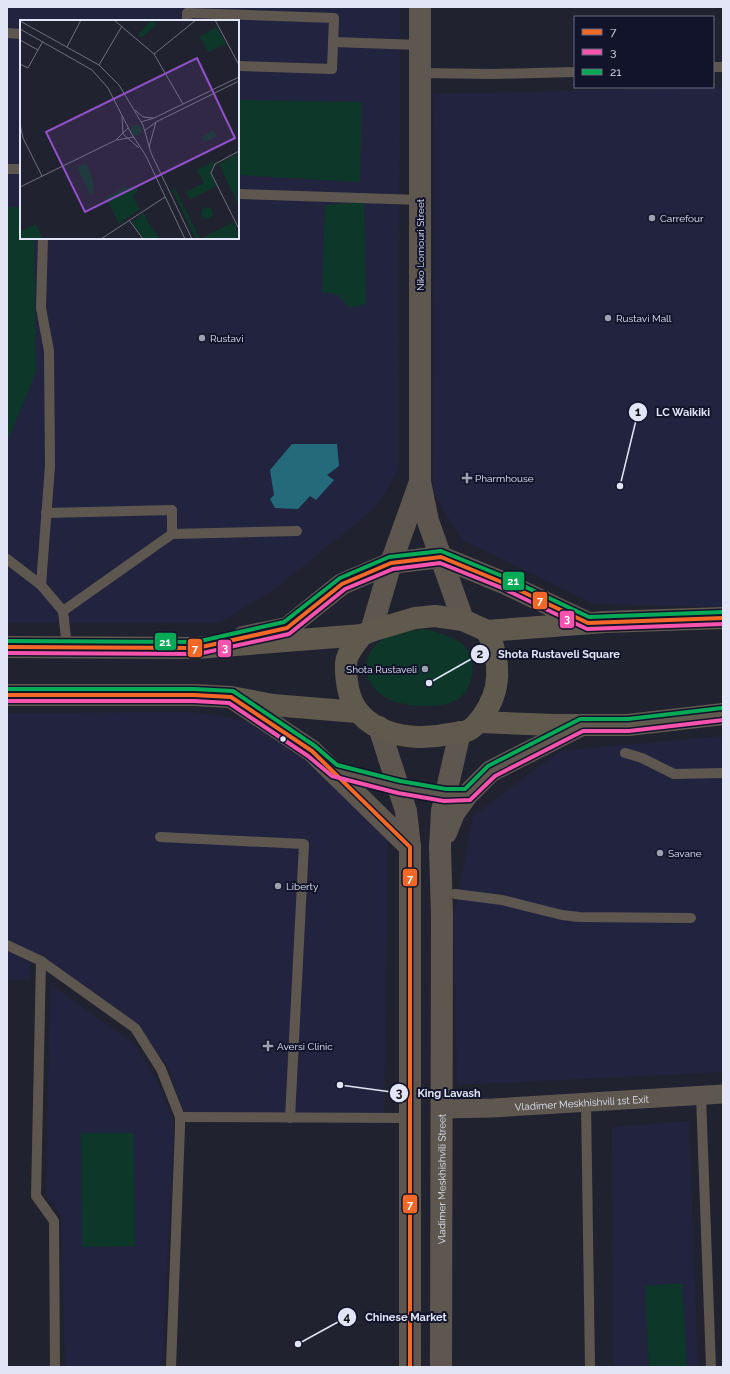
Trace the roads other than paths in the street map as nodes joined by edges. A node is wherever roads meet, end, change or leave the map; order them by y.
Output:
1 (420, 7) edge
2 (187, 20) edge
3 (7, 33) edge
4 (20, 34) edge
5 (333, 42) junction
6 (420, 45) junction
7 (239, 66) edge
8 (574, 72) edge
9 (420, 73) junction
10 (7, 169) edge
11 (20, 169) edge
12 (239, 194) edge
13 (420, 200) junction
14 (43, 239) edge
15 (420, 482) junction
16 (46, 513) junction
17 (297, 531) dead end
18 (172, 534) junction
19 (441, 557) junction
20 (7, 560) edge
21 (391, 563) junction
22 (41, 585) junction
23 (63, 611) junction
24 (723, 618) edge
25 (464, 620) junction
26 (588, 623) junction
27 (487, 631) junction
28 (366, 633) junction
29 (7, 647) edge
30 (67, 647) junction
31 (197, 648) junction
32 (7, 695) edge
33 (231, 697) junction
34 (357, 712) junction
35 (723, 714) edge
36 (582, 725) junction
37 (379, 727) junction
38 (469, 727) junction
39 (625, 753) dead end
40 (334, 770) junction
41 (723, 773) edge
42 (398, 787) junction
43 (445, 795) junction
44 (467, 795) junction
45 (160, 837) dead end
46 (410, 847) junction
47 (440, 847) junction
48 (455, 894) dead end
49 (691, 918) dead end
50 (7, 945) edge
51 (41, 961) junction
52 (723, 1094) edge
53 (701, 1096) junction
54 (586, 1102) junction
55 (441, 1109) junction
56 (180, 1117) junction
57 (290, 1118) junction
58 (410, 1118) junction
59 (55, 1367) edge
60 (171, 1367) edge
61 (410, 1367) edge
62 (441, 1367) edge
63 (590, 1367) edge
64 (710, 1367) edge

1 - 6 street, Niko Lomouri Street
2 - 5 lane
3 - 4 lane
5 - 6 lane
5 - 7 lane
6 - 9 street, Niko Lomouri Street
8 - 9 lane
9 - 13 street, Niko Lomouri Street
10 - 11 lane
12 - 13 lane
13 - 15 street, Niko Lomouri Street
14 - 16 lane
15 - 19 street, Niko Lomouri Street
15 - 21 street, Niko Lomouri Street
16 - 18 lane
16 - 22 lane
17 - 18 lane
18 - 23 lane
19 - 21 street
19 - 25 street, Niko Lomouri Street
19 - 26 street
20 - 22 lane
21 - 28 street, Niko Lomouri Street
21 - 31 street
22 - 23 lane
23 - 30 lane
24 - 26 main road
25 - 27 main road
25 - 28 main road
26 - 27 main road
27 - 38 main road
28 - 31 main road
28 - 34 main road
29 - 30 main road
30 - 31 main road
32 - 33 main road
33 - 34 main road
33 - 40 street
34 - 37 main road
35 - 36 main road
36 - 38 main road
36 - 44 street
37 - 38 main road
37 - 42 street
38 - 43 street, Vladimer Meskhishvili Street
39 - 41 lane
40 - 42 lane
40 - 46 street
42 - 43 lane
42 - 46 street
43 - 44 lane
43 - 47 street, Vladimer Meskhishvili Street
44 - 47 street
45 - 57 lane
46 - 58 street
47 - 55 street, Vladimer Meskhishvili Street
48 - 49 lane
50 - 51 lane
51 - 56 lane
51 - 59 lane
52 - 53 street, Vladimer Meskhishvili 1st Exit
53 - 54 street, Vladimer Meskhishvili 1st Exit
53 - 64 lane
54 - 55 street, Vladimer Meskhishvili 1st Exit
54 - 63 lane
55 - 62 street, Vladimer Meskhishvili Street
56 - 57 lane
56 - 60 lane
57 - 58 lane
58 - 61 street

